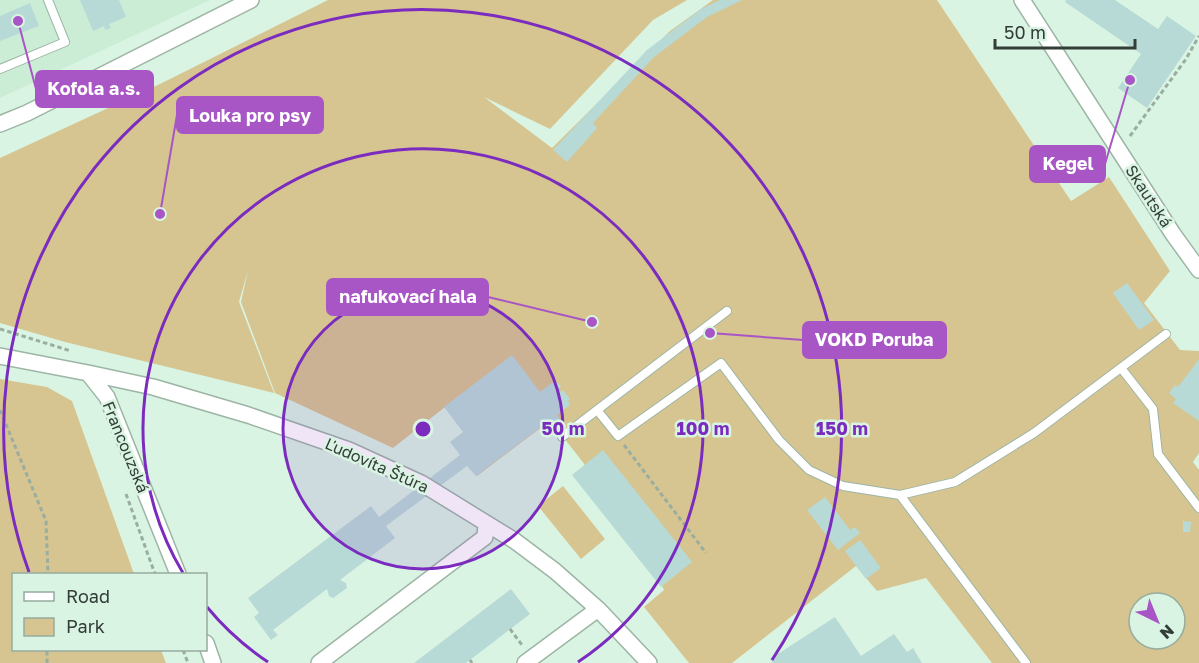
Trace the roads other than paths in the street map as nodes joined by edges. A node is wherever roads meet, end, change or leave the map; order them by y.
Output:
1 (48, 0) edge
2 (251, 0) edge
3 (1022, 0) edge
4 (0, 69) edge
5 (0, 124) edge
6 (1199, 270) edge
7 (726, 311) dead end
8 (1166, 334) dead end
9 (0, 356) edge
10 (1121, 368) junction
11 (88, 373) junction
12 (597, 410) junction
13 (562, 437) dead end
14 (900, 495) junction
15 (1199, 508) edge
16 (486, 524) junction
17 (178, 573) edge
18 (598, 609) junction
19 (207, 647) edge
20 (213, 663) edge
21 (319, 663) edge
22 (525, 663) edge
23 (649, 663) edge
24 (1026, 663) edge

1 - 4 lane
2 - 5 street
3 - 6 street, Skautská
7 - 12 lane
8 - 10 lane
9 - 11 street
10 - 14 lane
10 - 15 lane
11 - 16 street, Ľudovíta Štúra
11 - 17 street, Francouzská
12 - 13 lane
12 - 14 lane
14 - 24 lane
16 - 18 street, Ľudovíta Štúra
16 - 21 street
18 - 22 street
18 - 23 street, Ľudovíta Štúra
19 - 20 street

